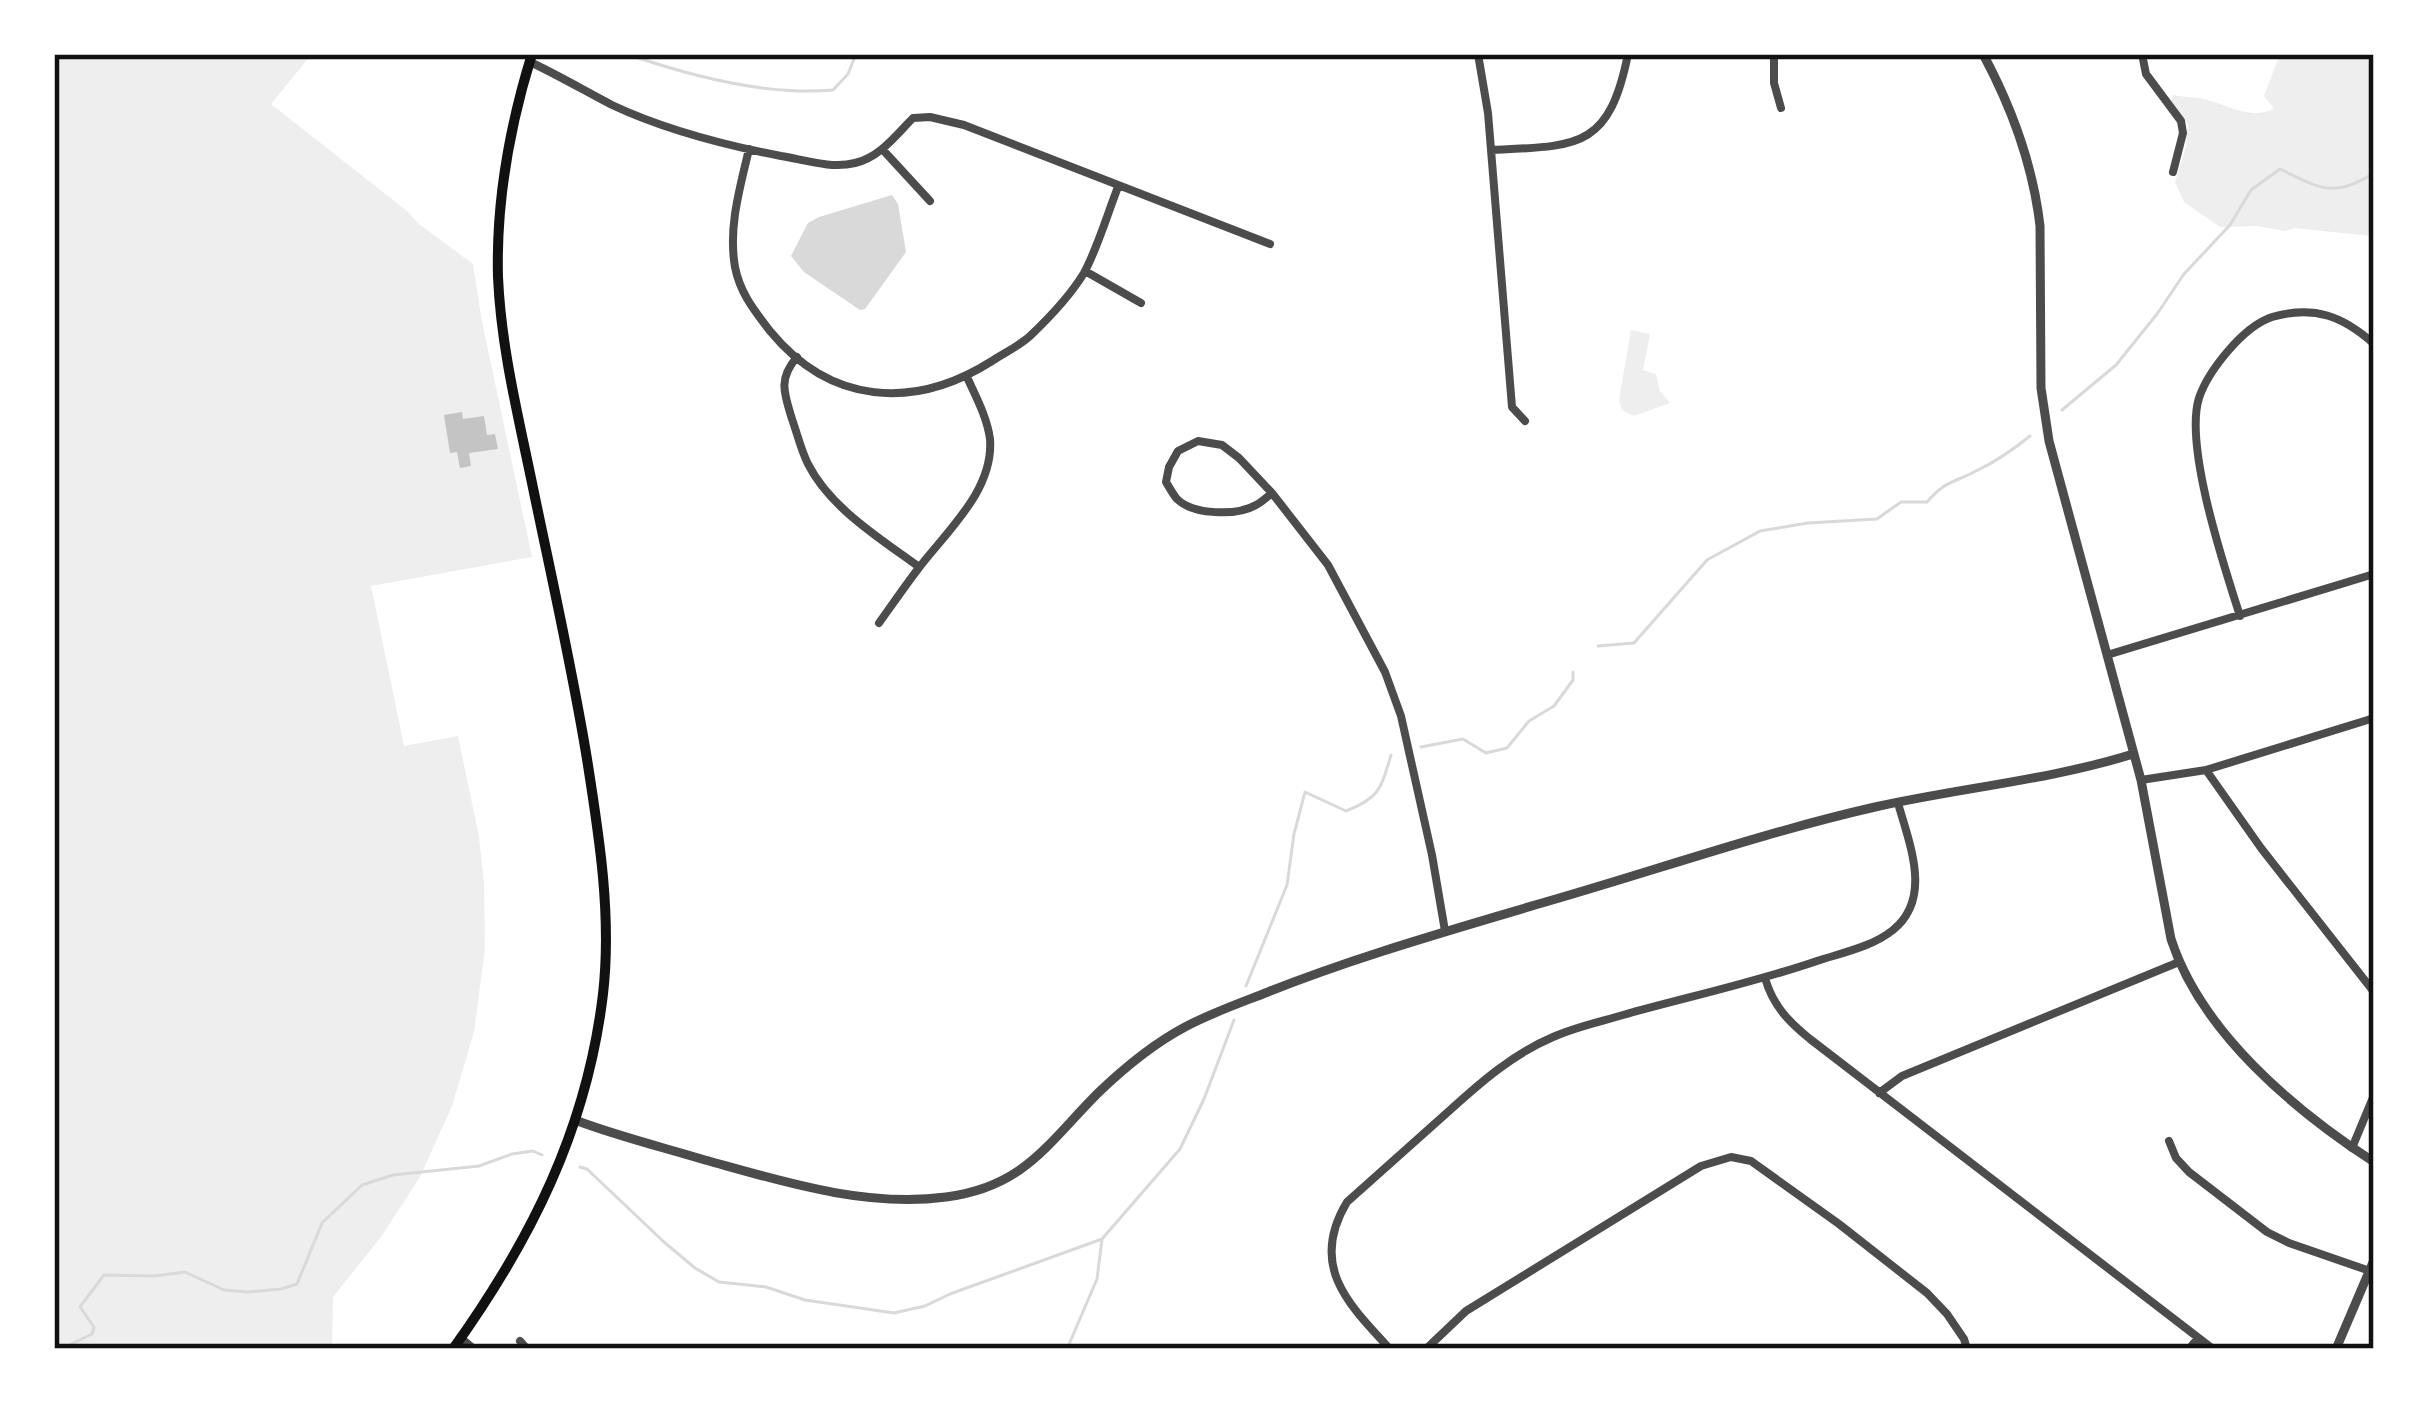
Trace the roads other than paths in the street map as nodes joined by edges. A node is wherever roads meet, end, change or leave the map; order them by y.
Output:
1 (1478, 54) edge
2 (1628, 54) edge
3 (1774, 54) edge
4 (1983, 54) edge
5 (2142, 54) edge
6 (531, 58) edge
7 (1781, 108) dead end
8 (749, 149) junction
9 (883, 150) junction
10 (1492, 150) junction
11 (2173, 172) dead end
12 (1118, 187) junction
13 (930, 202) dead end
14 (1270, 244) dead end
15 (1085, 271) junction
16 (1142, 303) dead end
17 (2374, 344) edge
18 (796, 357) junction
19 (967, 376) junction
20 (1525, 421) dead end
21 (1272, 493) junction
22 (919, 567) junction
23 (2374, 574) edge
24 (2240, 616) junction
25 (879, 622) dead end
26 (2107, 655) junction
27 (2374, 718) edge
28 (2133, 754) junction
29 (2206, 770) junction
30 (2140, 780) junction
31 (1898, 802) junction
32 (1445, 931) junction
33 (2179, 962) junction
34 (1765, 978) junction
35 (2374, 992) edge
36 (1879, 1093) junction
37 (2374, 1095) edge
38 (575, 1120) junction
39 (2169, 1142) dead end
40 (2352, 1148) junction
41 (2374, 1162) edge
42 (2372, 1266) edge
43 (461, 1338) junction
44 (2198, 1338) junction
45 (453, 1349) edge
46 (474, 1349) edge
47 (1390, 1349) edge
48 (1426, 1349) edge
49 (1967, 1349) edge
50 (2189, 1349) edge
51 (2213, 1349) edge
52 (2336, 1349) edge

1 - 10 street
2 - 10 street
3 - 7 street
4 - 26 street
5 - 11 street
6 - 8 street
6 - 38 main road
8 - 9 street
8 - 18 street
9 - 12 street
9 - 13 street
10 - 20 street
12 - 14 street
12 - 15 street
15 - 16 street
15 - 19 street
17 - 24 street
18 - 19 street
18 - 22 street
19 - 22 street
21 - 21 street
21 - 32 street
22 - 25 street
23 - 24 street
24 - 26 street
26 - 28 street
27 - 29 street
28 - 30 street
28 - 31 street
29 - 30 street
29 - 35 street
30 - 33 street
31 - 32 street
31 - 34 street
32 - 38 street
33 - 36 street
33 - 40 street
34 - 36 street
34 - 47 street
36 - 44 street
37 - 40 street
38 - 43 main road
39 - 42 street
40 - 41 street
42 - 52 street
43 - 45 main road
43 - 46 street
44 - 50 street
44 - 51 street
48 - 49 street

